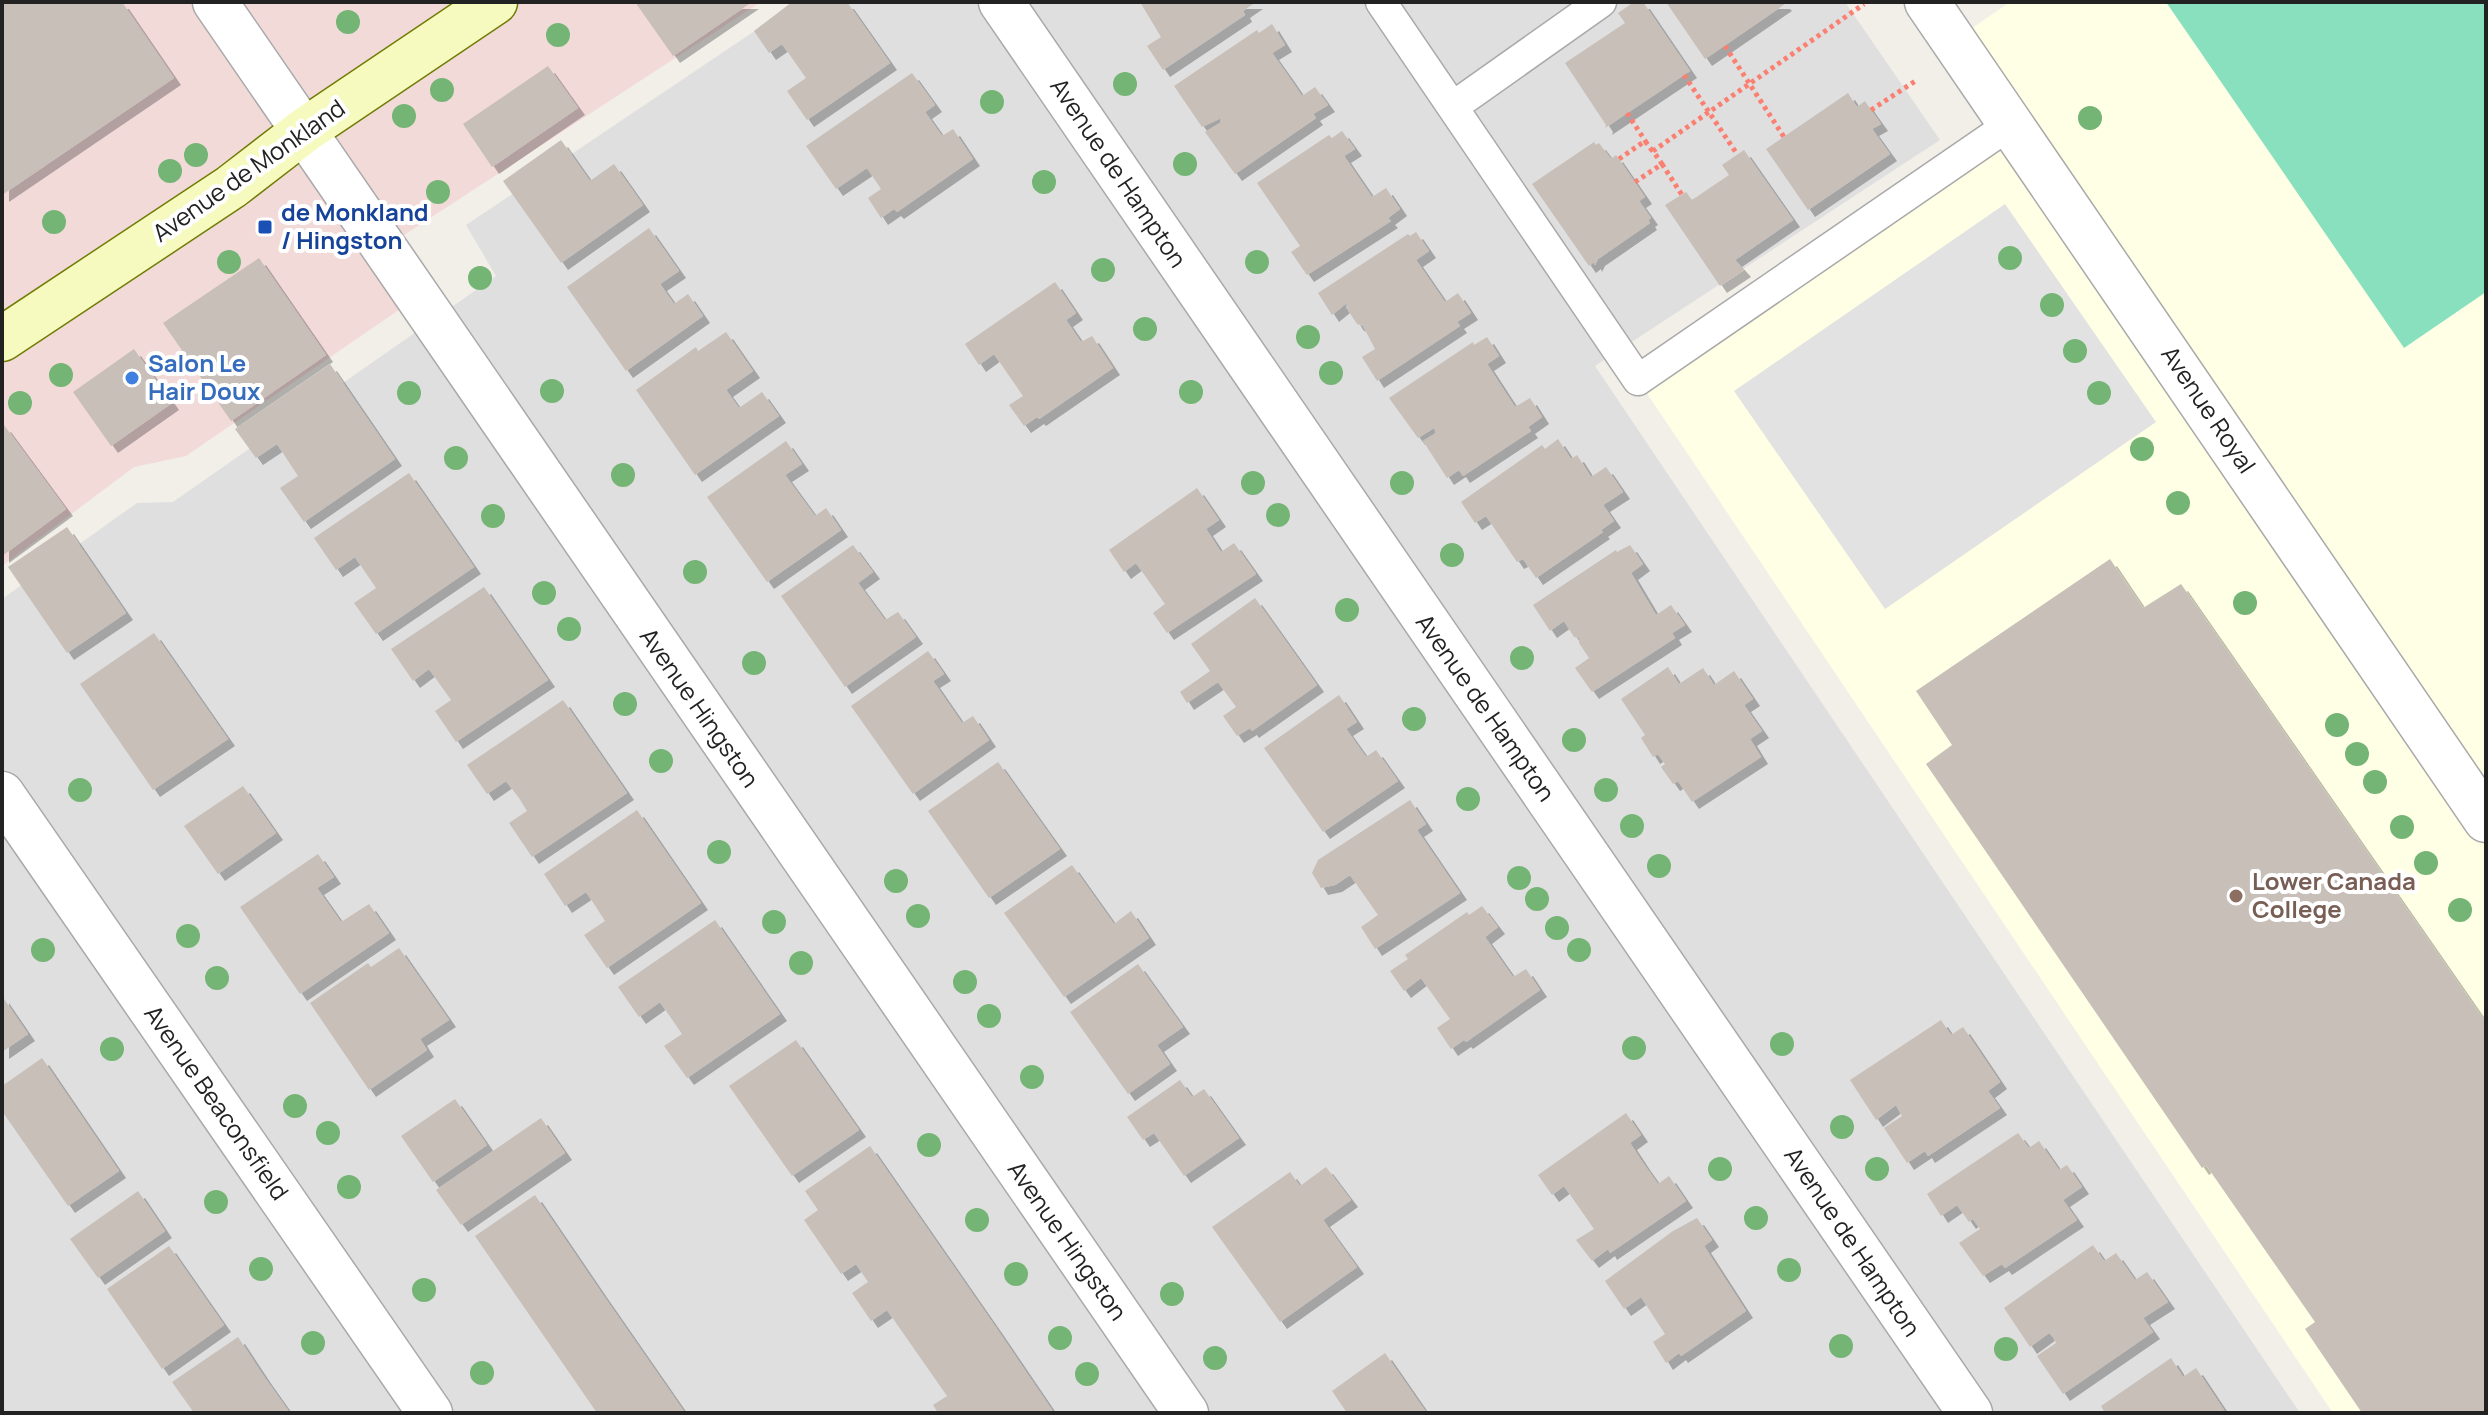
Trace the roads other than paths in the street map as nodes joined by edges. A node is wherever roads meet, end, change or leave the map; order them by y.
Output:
1 (215, 2) edge
2 (495, 2) edge
3 (1001, 2) edge
4 (1381, 2) edge
5 (1601, 2) edge
6 (1927, 2) edge
7 (1454, 106) junction
8 (2012, 123) junction
9 (305, 130) junction
10 (2, 339) edge
11 (2, 794) edge
12 (2486, 820) edge
13 (430, 1413) edge
14 (1186, 1413) edge
15 (1970, 1413) edge

1 - 9 street, Avenue Hingston
2 - 9 street, Avenue de Monkland
3 - 15 street, Avenue de Hampton
4 - 7 lane
5 - 7 lane
6 - 8 street, Avenue Royal
7 - 8 lane
8 - 12 street, Avenue Royal
9 - 10 street, Avenue de Monkland
9 - 14 street, Avenue Hingston
11 - 13 street, Avenue Beaconsfield

